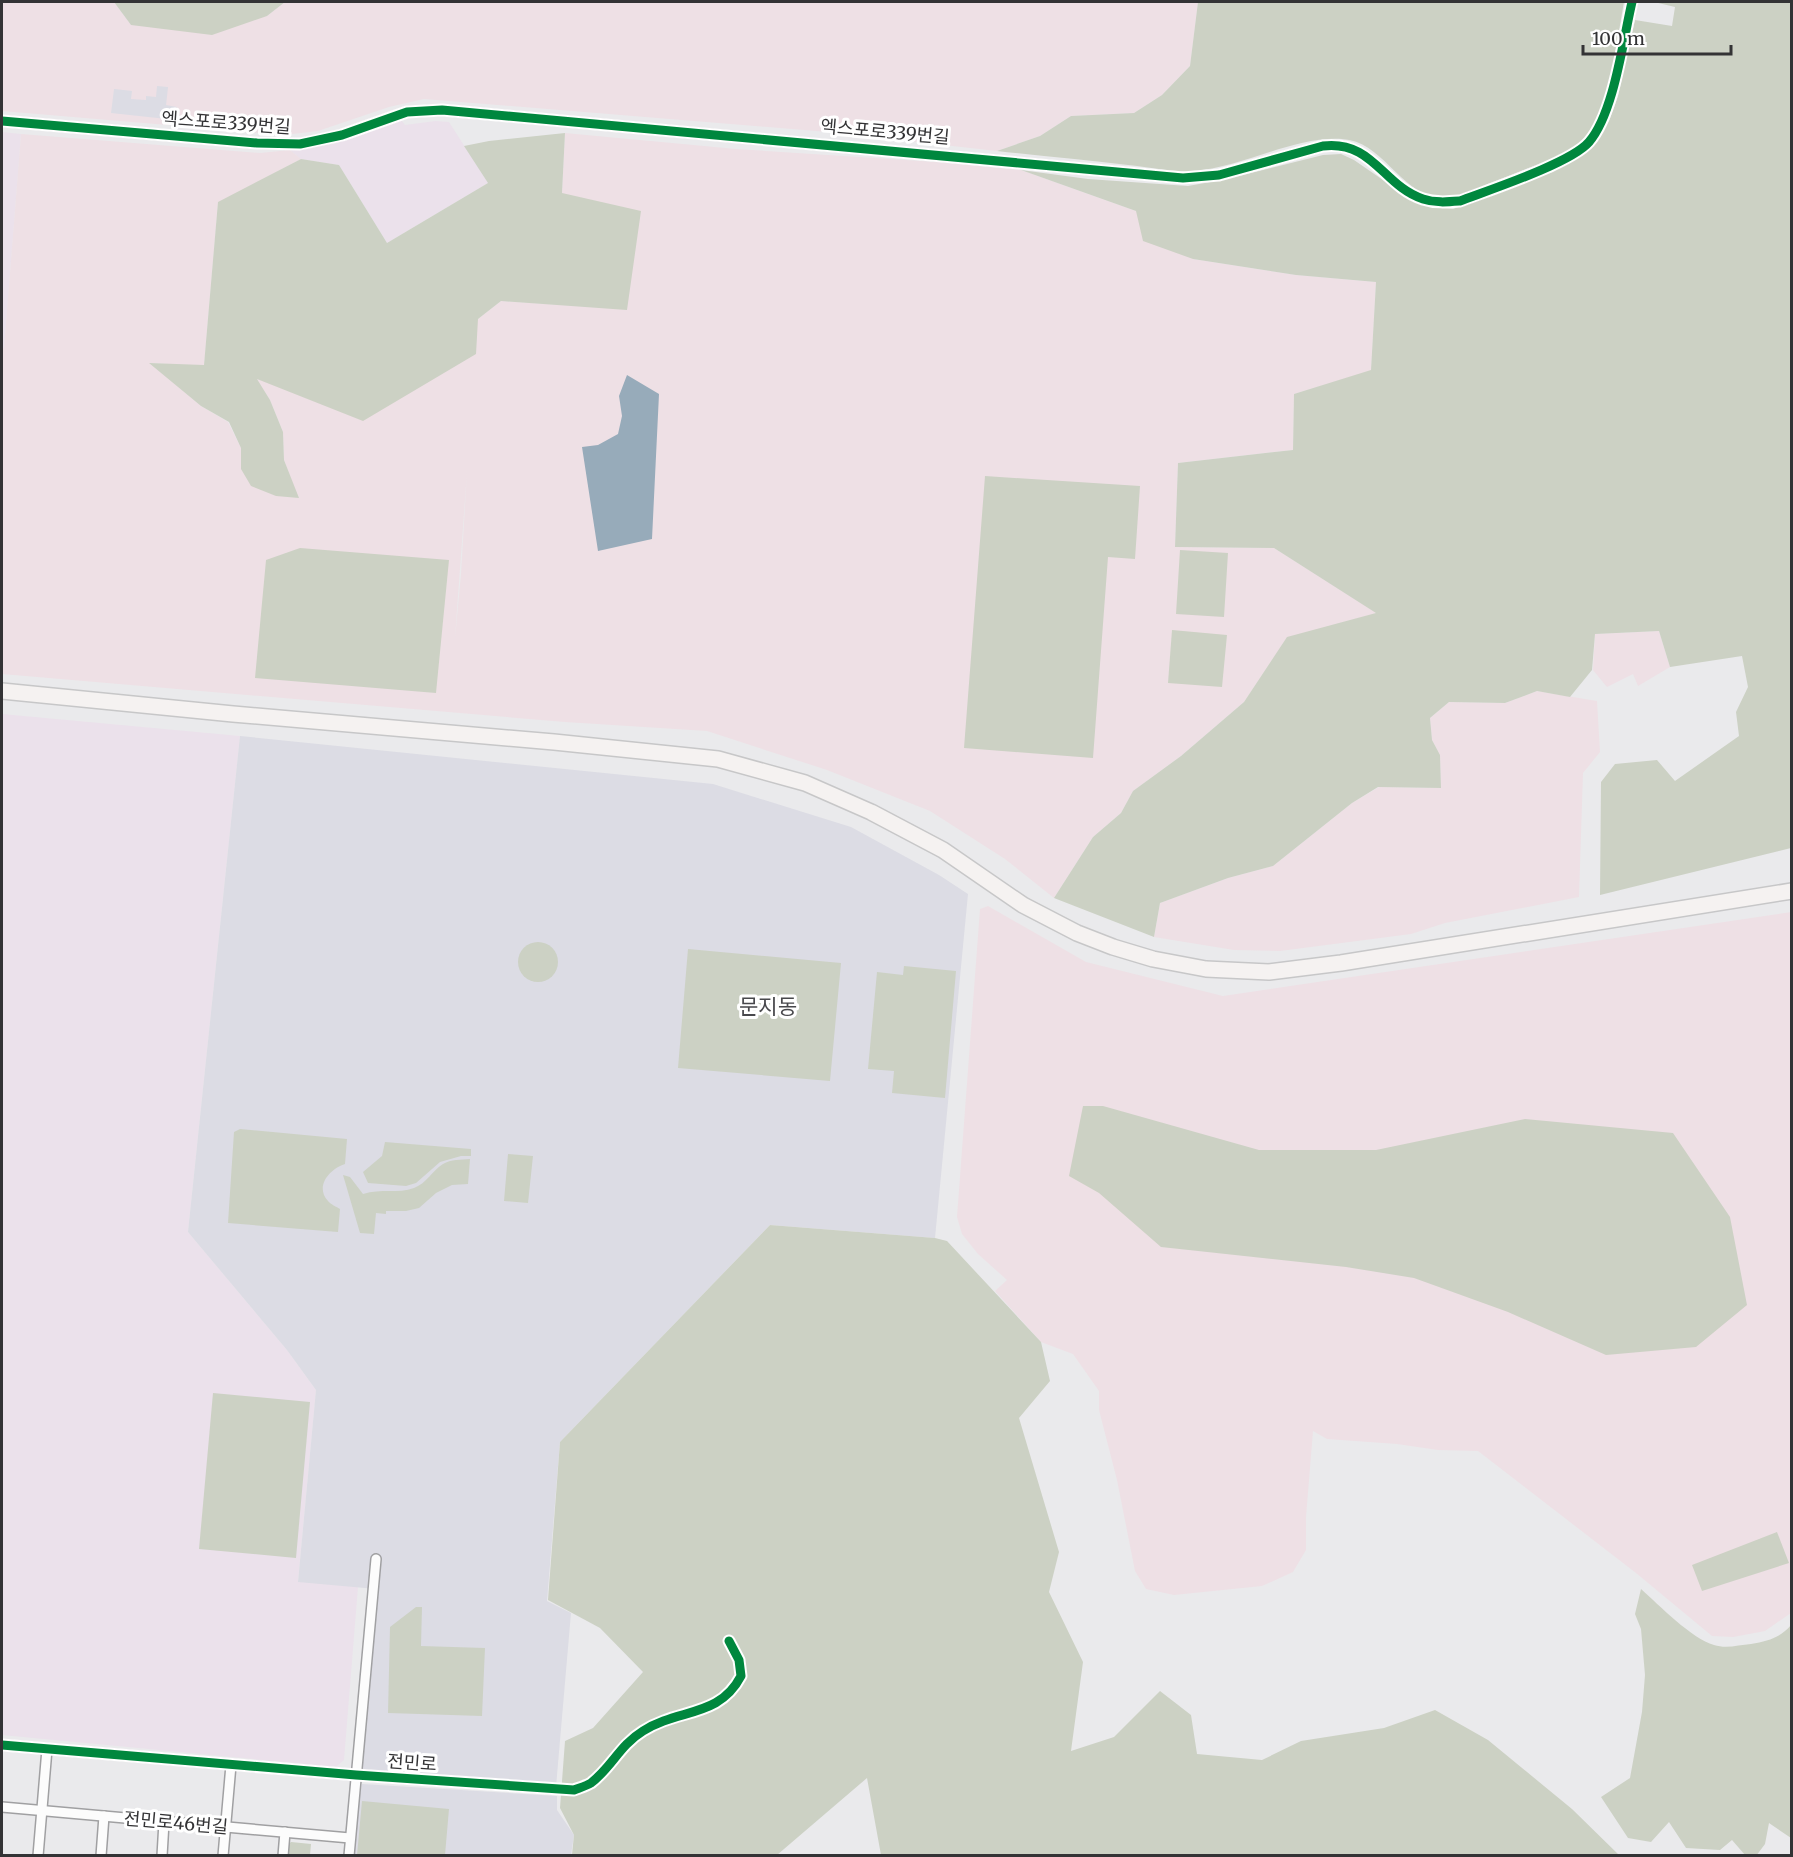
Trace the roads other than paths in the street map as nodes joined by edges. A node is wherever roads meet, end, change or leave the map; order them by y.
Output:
1 (1632, 2) edge
2 (2, 121) edge
3 (2, 691) edge
4 (1791, 891) edge
5 (375, 1559) dead end
6 (729, 1641) dead end
7 (2, 1745) edge
8 (47, 1749) junction
9 (231, 1765) junction
10 (356, 1775) junction
11 (2, 1807) edge
12 (42, 1811) junction
13 (104, 1816) junction
14 (164, 1822) junction
15 (226, 1827) junction
16 (285, 1832) junction
17 (350, 1838) junction
18 (38, 1856) edge
19 (101, 1856) edge
20 (162, 1856) edge
21 (223, 1856) edge
22 (283, 1856) edge
23 (349, 1856) edge

1 - 2 street, 엑스포로339번길
3 - 4 main road
5 - 10 street
6 - 10 street, 전민로
7 - 8 street, 전민로
8 - 9 street, 전민로
8 - 12 street
9 - 10 street, 전민로
9 - 15 street
10 - 17 street
11 - 12 street, 전민로46번길
12 - 13 street, 전민로46번길
12 - 18 street
13 - 14 street, 전민로46번길
13 - 19 street
14 - 15 street, 전민로46번길
14 - 20 street
15 - 16 street, 전민로46번길
15 - 21 street
16 - 17 street, 전민로46번길
16 - 22 street
17 - 23 street

